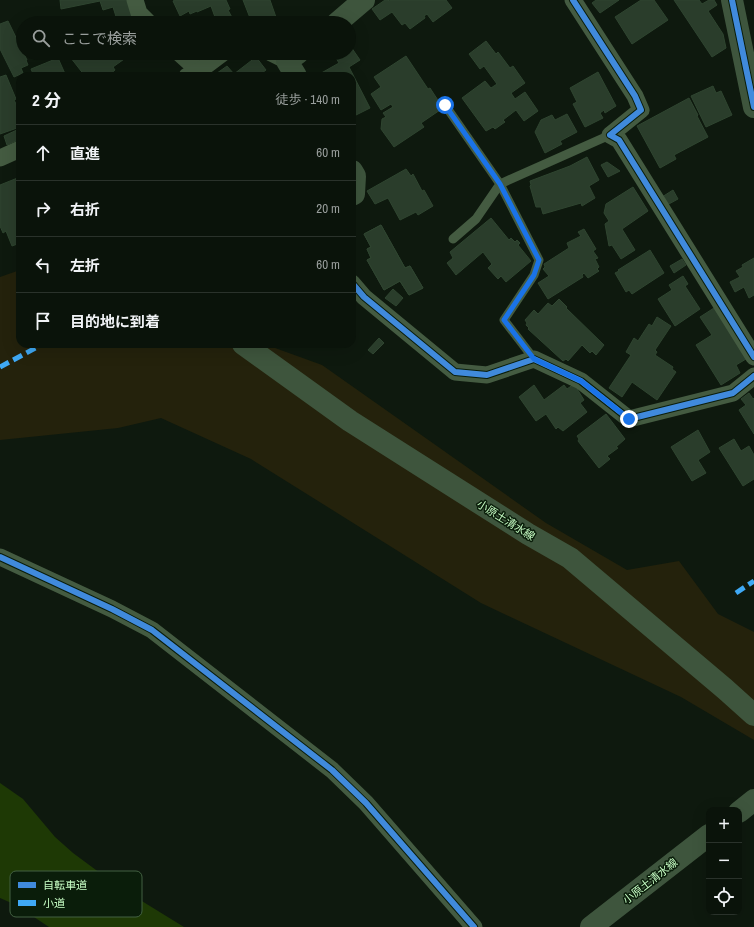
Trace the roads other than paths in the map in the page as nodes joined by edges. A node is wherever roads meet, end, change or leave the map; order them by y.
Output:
1 (135, 0) edge
2 (573, 0) edge
3 (732, 0) edge
4 (142, 16) edge
5 (185, 60) edge
6 (214, 60) edge
7 (194, 72) edge
8 (199, 72) edge
9 (445, 105) dead end
10 (754, 107) edge
11 (610, 135) junction
12 (16, 151) edge
13 (0, 158) edge
14 (500, 184) junction
15 (453, 239) dead end
16 (356, 288) edge
17 (249, 348) edge
18 (754, 357) edge
19 (534, 359) junction
20 (754, 376) edge
21 (0, 557) edge
22 (754, 715) edge
23 (754, 800) edge
24 (742, 810) edge
25 (706, 837) edge
26 (474, 927) edge
27 (591, 927) edge

1 - 4 street
2 - 11 street
3 - 10 main road
5 - 7 street
6 - 8 street
9 - 14 lane
11 - 14 lane
11 - 18 street
12 - 13 street
14 - 15 lane
14 - 19 lane
16 - 19 street
17 - 22 main road, 小原土清水線
19 - 20 street
21 - 26 street
23 - 24 main road
25 - 27 main road, 小原土清水線

